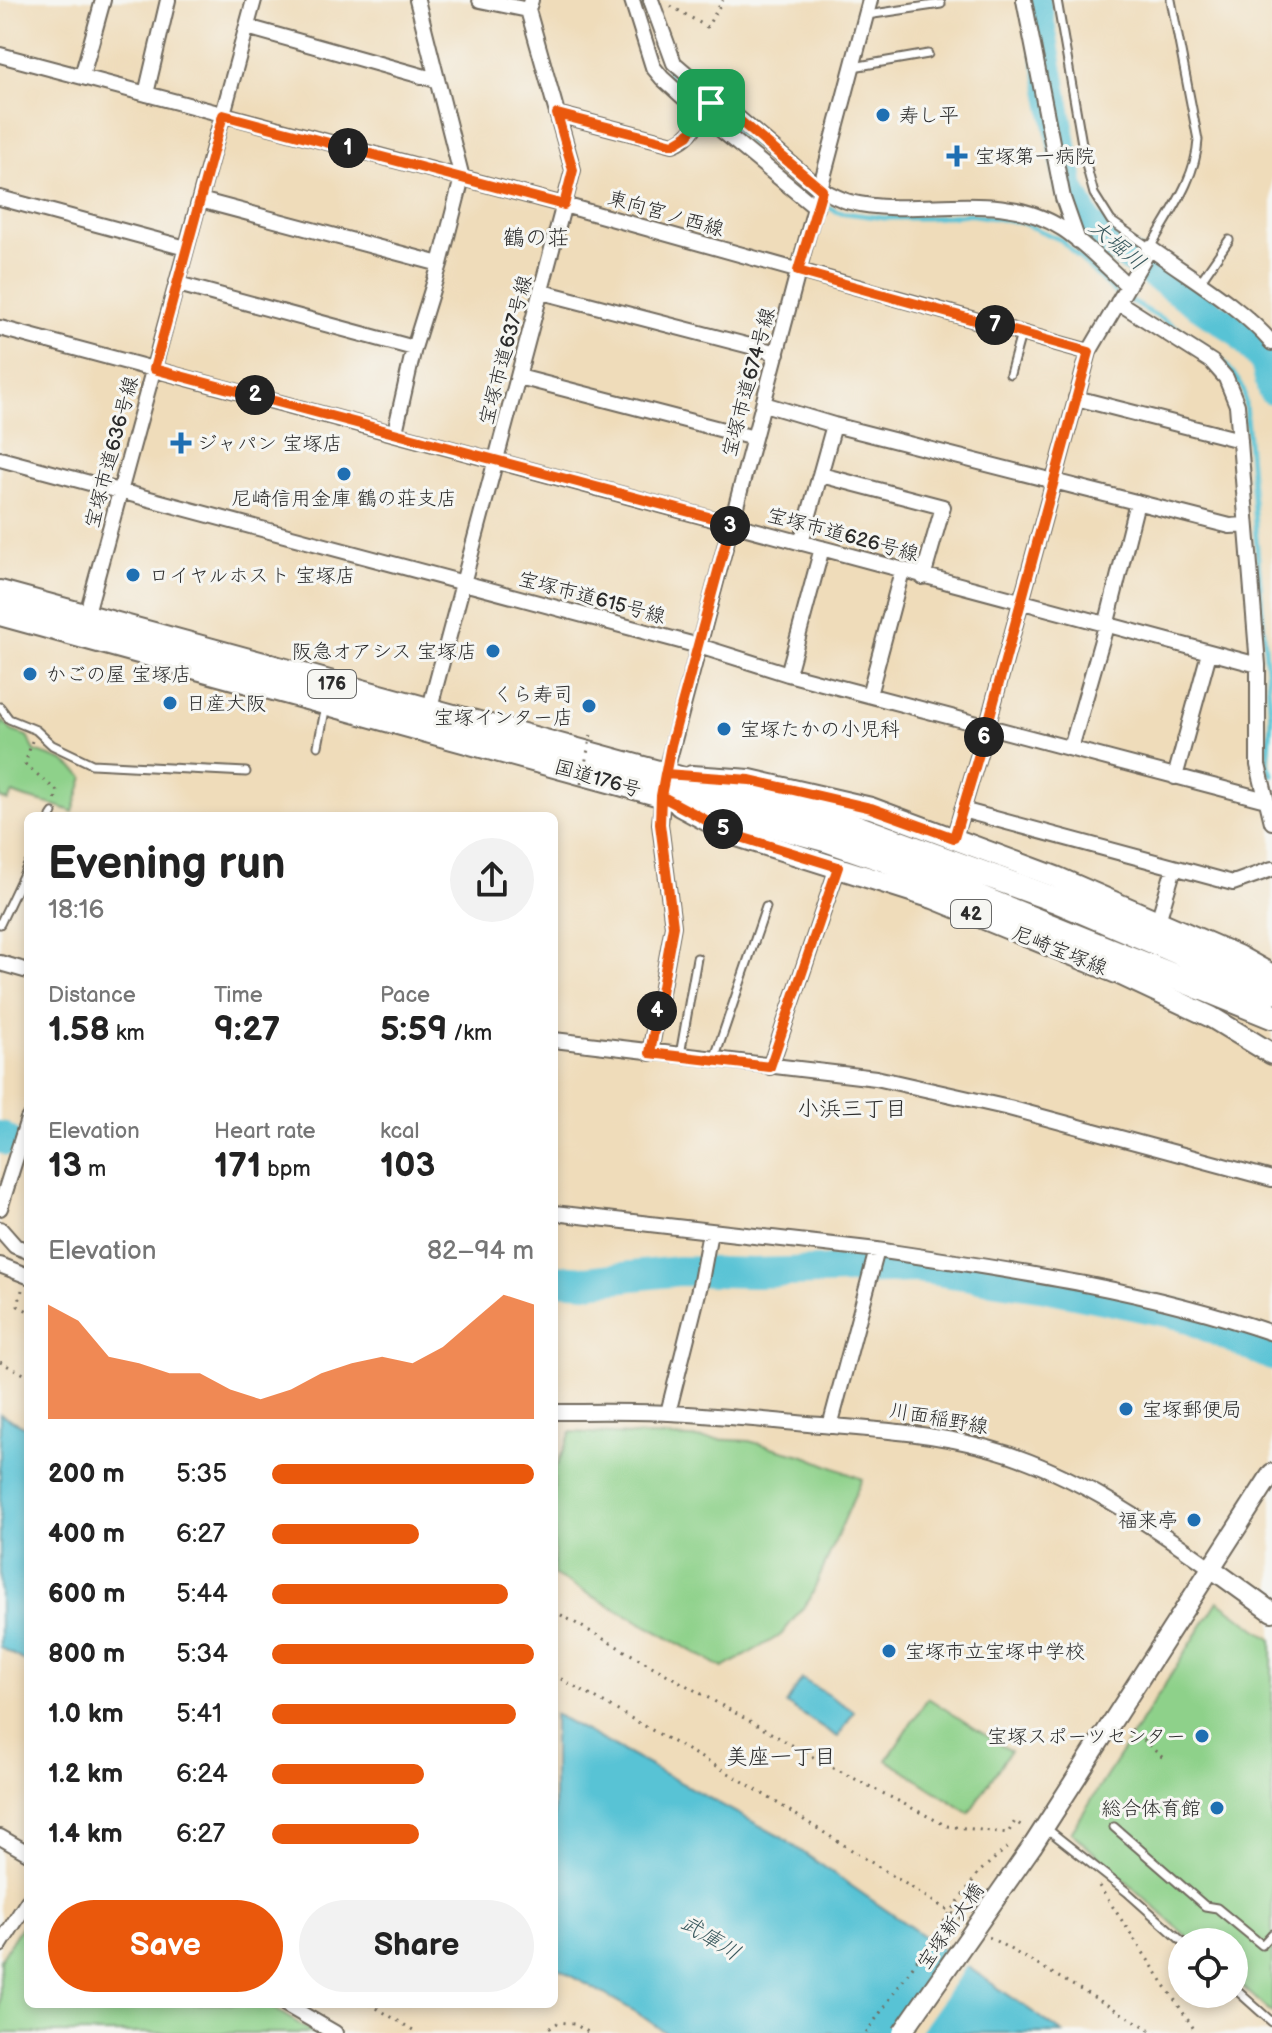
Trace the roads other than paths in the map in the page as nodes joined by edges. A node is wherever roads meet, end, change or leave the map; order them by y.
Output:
1 (103, 0) edge
2 (168, 0) edge
3 (254, 0) edge
4 (417, 0) edge
5 (480, 0) edge
6 (632, 0) edge
7 (651, 0) edge
8 (1024, 0) edge
9 (1057, 0) edge
10 (1171, 0) edge
11 (941, 4) dead end
12 (529, 5) edge
13 (869, 7) edge
14 (247, 27) junction
15 (928, 54) dead end
16 (0, 55) edge
17 (853, 67) junction
18 (82, 76) junction
19 (436, 80) junction
20 (146, 94) junction
21 (709, 107) junction
22 (557, 114) junction
23 (223, 115) junction
24 (462, 178) junction
25 (822, 190) junction
26 (0, 198) edge
27 (200, 200) junction
28 (564, 205) junction
29 (816, 208) junction
30 (1229, 240) dead end
31 (1078, 242) junction
32 (186, 248) junction
33 (1148, 252) junction
34 (440, 264) junction
35 (798, 271) junction
36 (1131, 282) junction
37 (178, 284) junction
38 (1199, 284) junction
39 (542, 292) junction
40 (1118, 302) junction
41 (0, 328) edge
42 (1021, 332) junction
43 (1272, 343) edge
44 (414, 348) junction
45 (1089, 352) junction
46 (777, 353) junction
47 (154, 369) junction
48 (1010, 374) dead end
49 (519, 377) junction
50 (1076, 398) junction
51 (764, 404) junction
52 (834, 425) junction
53 (395, 432) junction
54 (754, 438) junction
55 (1240, 440) junction
56 (0, 459) edge
57 (495, 461) junction
58 (821, 475) junction
59 (1053, 480) junction
60 (122, 491) junction
61 (1137, 502) junction
62 (731, 523) junction
63 (1246, 525) junction
64 (801, 543) junction
65 (822, 548) junction
66 (902, 571) junction
67 (923, 577) junction
68 (462, 582) junction
69 (0, 593) edge
70 (1020, 603) junction
71 (0, 613) edge
72 (83, 626) junction
73 (1106, 626) junction
74 (699, 646) junction
75 (1209, 653) junction
76 (1258, 665) junction
77 (788, 674) junction
78 (869, 695) junction
79 (326, 703) junction
80 (0, 707) edge
81 (429, 711) junction
82 (987, 727) junction
83 (318, 746) dead end
84 (1071, 748) junction
85 (246, 772) dead end
86 (1175, 777) junction
87 (663, 785) junction
88 (1266, 800) junction
89 (962, 810) junction
90 (1272, 822) edge
91 (954, 838) junction
92 (838, 867) junction
93 (1174, 868) junction
94 (1272, 869) edge
95 (24, 873) edge
96 (766, 907) dead end
97 (1158, 921) junction
98 (0, 924) edge
99 (697, 958) dead end
100 (0, 963) edge
101 (1178, 964) junction
102 (24, 970) edge
103 (1272, 975) edge
104 (1272, 992) edge
105 (1272, 1016) edge
106 (558, 1041) edge
107 (650, 1053) junction
108 (1272, 1054) edge
109 (680, 1056) junction
110 (714, 1060) junction
111 (770, 1067) junction
112 (24, 1132) edge
113 (1272, 1179) edge
114 (0, 1208) edge
115 (558, 1213) edge
116 (0, 1229) edge
117 (710, 1232) junction
118 (24, 1249) edge
119 (877, 1250) junction
120 (0, 1265) edge
121 (24, 1280) edge
122 (1272, 1333) edge
123 (558, 1412) edge
124 (668, 1413) junction
125 (830, 1426) junction
126 (1272, 1473) edge
127 (1211, 1568) junction
128 (1272, 1612) edge
129 (1114, 1827) dead end
130 (1035, 1834) junction
131 (0, 1837) edge
132 (24, 1851) edge
133 (24, 1907) edge
134 (1168, 1929) edge
135 (1272, 1934) edge
136 (0, 1945) edge
137 (1248, 2001) edge
138 (292, 2008) edge
139 (1272, 2022) edge
140 (335, 2033) edge
141 (902, 2033) edge

1 - 18 street
2 - 20 street
3 - 14 street, 宝塚市道636号線
4 - 19 street
5 - 12 street
6 - 21 street
7 - 21 street
8 - 31 street
9 - 33 lane
10 - 33 lane
11 - 13 lane
12 - 22 street, 宝塚市道637号線
13 - 17 street, 宝塚市道674号線
14 - 19 street
14 - 23 street, 宝塚市道636号線
15 - 17 lane
16 - 18 street, 東向宮ノ西線
17 - 25 street, 宝塚市道674号線
18 - 20 street, 東向宮ノ西線
19 - 24 street
20 - 23 street, 東向宮ノ西線
21 - 22 street
21 - 25 street
21 - 29 street
22 - 28 street, 宝塚市道637号線
23 - 24 street, 東向宮ノ西線
23 - 27 street, 宝塚市道636号線
24 - 28 street, 東向宮ノ西線
24 - 34 street
25 - 29 street, 宝塚市道674号線
25 - 31 street
26 - 32 street
27 - 32 street, 宝塚市道636号線
27 - 34 street
28 - 35 street, 東向宮ノ西線
28 - 39 street, 宝塚市道637号線
29 - 35 street, 宝塚市道674号線
30 - 38 lane
31 - 36 street
32 - 37 street, 宝塚市道636号線
33 - 36 street
33 - 38 street
34 - 44 street
35 - 42 street, 東向宮ノ西線
35 - 46 street, 宝塚市道674号線
36 - 40 street
37 - 44 street
37 - 47 street, 宝塚市道636号線
38 - 43 street
39 - 46 street
39 - 49 street, 宝塚市道637号線
40 - 45 street
40 - 55 street
41 - 47 street, 宝塚市道626号線
42 - 45 street, 東向宮ノ西線
42 - 48 lane
44 - 53 street
45 - 50 street
46 - 51 street, 宝塚市道674号線
47 - 53 street, 宝塚市道626号線
47 - 60 street, 宝塚市道636号線
49 - 54 street
49 - 57 street, 宝塚市道637号線
50 - 55 street
50 - 59 street
51 - 52 street
51 - 54 street, 宝塚市道674号線
52 - 58 street
52 - 59 street
53 - 57 street, 宝塚市道626号線
54 - 62 street, 宝塚市道674号線
55 - 63 street
56 - 60 street, 宝塚市道615号線
57 - 62 street, 宝塚市道626号線
57 - 68 street, 宝塚市道637号線
58 - 64 street
58 - 67 street
59 - 61 street
59 - 70 street
60 - 68 street, 宝塚市道615号線
60 - 72 street, 宝塚市道636号線
61 - 63 street
61 - 73 street
62 - 64 street, 宝塚市道626号線
62 - 74 street, 宝塚市道674号線
63 - 76 street
64 - 65 street, 宝塚市道626号線
65 - 66 street, 宝塚市道626号線
65 - 77 street
66 - 67 street, 宝塚市道626号線
66 - 78 street
67 - 70 street, 宝塚市道626号線
68 - 74 street, 宝塚市道615号線
68 - 81 street, 宝塚市道637号線
69 - 72 highway, 国道176号 / 176
70 - 73 street, 宝塚市道626号線
70 - 82 street
71 - 72 highway, 国道176号 / 176
72 - 79 highway, 国道176号 / 176
72 - 81 highway, 国道176号 / 176
73 - 75 street, 宝塚市道626号線
73 - 84 street
74 - 77 street, 宝塚市道615号線
74 - 87 street, 宝塚市道674号線
75 - 76 street, 宝塚市道626号線
75 - 86 street
76 - 88 street
77 - 78 street, 宝塚市道615号線
78 - 82 street, 宝塚市道615号線
79 - 83 lane
79 - 87 highway, 国道176号 / 176
80 - 85 lane
81 - 87 highway, 国道176号 / 176
82 - 84 street, 宝塚市道615号線
82 - 89 street
84 - 86 street, 宝塚市道615号線
86 - 88 street, 宝塚市道615号線
87 - 91 main road
87 - 92 main road, 尼崎宝塚線 / 42
87 - 101 highway, 国道176号 / 176
87 - 107 street, 宝塚市道674号線
88 - 90 street
89 - 91 street
89 - 93 street
91 - 97 main road
92 - 108 main road, 尼崎宝塚線 / 42
92 - 111 street
93 - 94 street
93 - 97 street
95 - 98 lane
96 - 110 lane
97 - 103 main road
99 - 109 lane
100 - 102 street
101 - 104 highway, 国道176号 / 176
101 - 105 highway, 国道176号 / 176
106 - 107 street
107 - 109 street
109 - 110 street
110 - 111 street
111 - 113 street
112 - 114 street
115 - 117 street
116 - 118 street
117 - 119 street
117 - 124 street
119 - 122 street
119 - 125 street
120 - 121 street
123 - 124 street, 川面稲野線
124 - 125 street, 川面稲野線
125 - 127 street, 川面稲野線
126 - 127 street, 宝塚新大橋
127 - 128 street, 川面稲野線
127 - 130 street, 宝塚新大橋
129 - 135 lane
130 - 134 lane
130 - 141 street, 宝塚新大橋, bridge
131 - 132 street
133 - 136 street
137 - 139 lane
138 - 140 street

